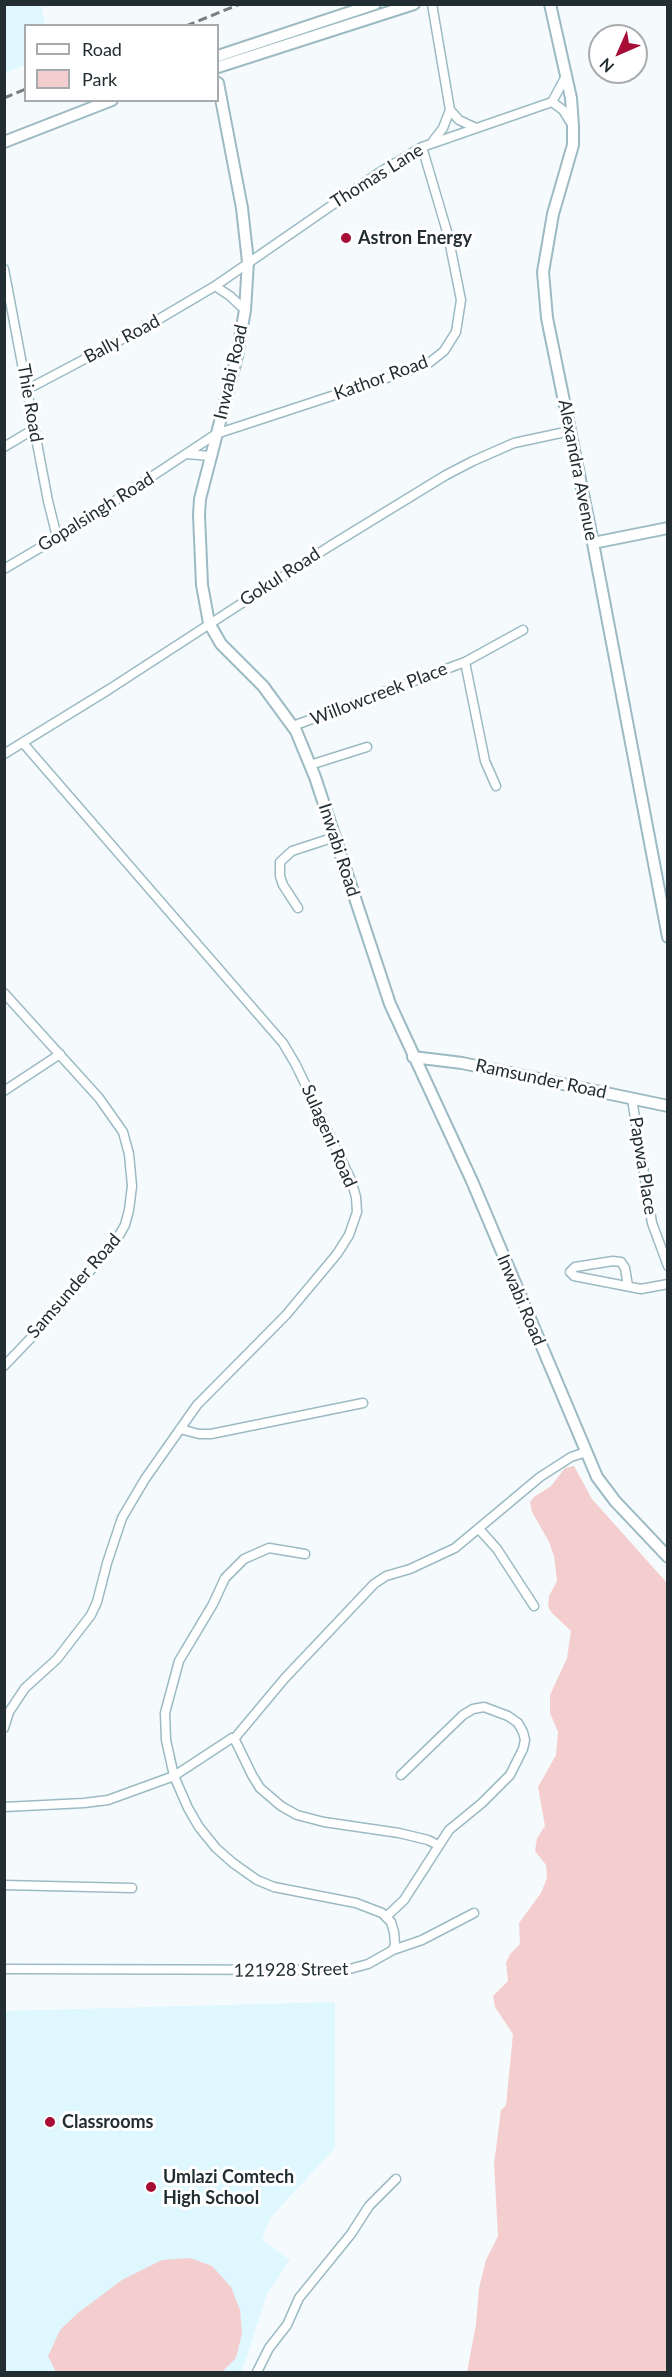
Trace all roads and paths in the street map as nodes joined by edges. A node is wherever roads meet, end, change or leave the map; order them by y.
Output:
1 (375, 4) edge
2 (414, 4) edge
3 (432, 4) edge
4 (550, 4) edge
5 (219, 56) edge
6 (219, 68) edge
7 (565, 78) junction
8 (219, 89) edge
9 (107, 102) edge
10 (218, 102) edge
11 (552, 102) junction
12 (450, 110) junction
13 (223, 112) junction
14 (573, 126) junction
15 (476, 128) junction
16 (433, 141) junction
17 (4, 142) edge
18 (422, 147) junction
19 (248, 262) junction
20 (4, 269) edge
21 (215, 286) junction
22 (244, 310) junction
23 (28, 389) junction
24 (34, 429) junction
25 (570, 430) junction
26 (216, 434) junction
27 (4, 447) edge
28 (186, 454) junction
29 (210, 456) junction
30 (668, 528) edge
31 (57, 537) junction
32 (592, 543) junction
33 (4, 569) edge
34 (210, 623) junction
35 (523, 630) dead end
36 (465, 662) junction
37 (293, 726) junction
38 (23, 743) junction
39 (367, 747) dead end
40 (4, 754) edge
41 (310, 765) junction
42 (496, 786) dead end
43 (335, 837) junction
44 (298, 908) dead end
45 (668, 938) edge
46 (4, 993) edge
47 (60, 1054) junction
48 (413, 1057) junction
49 (4, 1091) edge
50 (632, 1099) junction
51 (668, 1106) edge
52 (668, 1266) edge
53 (668, 1284) edge
54 (627, 1286) junction
55 (4, 1366) edge
56 (363, 1404) dead end
57 (180, 1429) junction
58 (586, 1452) junction
59 (478, 1529) junction
60 (305, 1554) dead end
61 (668, 1557) edge
62 (534, 1606) dead end
63 (4, 1728) edge
64 (234, 1739) junction
65 (401, 1775) dead end
66 (174, 1776) junction
67 (4, 1807) edge
68 (438, 1845) junction
69 (4, 1885) edge
70 (132, 1888) dead end
71 (474, 1913) dead end
72 (387, 1916) junction
73 (393, 1950) junction
74 (4, 1969) edge
75 (396, 2179) dead end
76 (257, 2373) edge

1 - 5 street
2 - 6 street
3 - 12 street
4 - 7 street, Alexandra Avenue
7 - 11 street
7 - 14 street, Alexandra Avenue
8 - 13 street, Inwabi Road
9 - 17 street
10 - 13 street, Inwabi Road
11 - 14 street
11 - 15 street, Thomas Lane
12 - 15 street
12 - 16 street
13 - 19 street, Inwabi Road
14 - 25 street, Alexandra Avenue
15 - 16 street, Thomas Lane
16 - 18 street, Thomas Lane
18 - 19 street, Thomas Lane
18 - 26 street, Kathor Road
19 - 21 street, Bally Road
19 - 22 street, Inwabi Road
20 - 23 street, Thie Road
21 - 22 street
21 - 23 street, Bally Road
22 - 26 street, Inwabi Road
23 - 24 street, Thie Road
24 - 27 street
24 - 31 street, Thie Road
25 - 32 street, Alexandra Avenue
25 - 34 street, Gokul Road
26 - 28 street, Gopalsingh Road
26 - 29 street, Inwabi Road
28 - 29 street
28 - 31 street, Gopalsingh Road
29 - 34 street, Inwabi Road
30 - 32 street
31 - 33 street, Gopalsingh Road
32 - 45 street, Alexandra Avenue
34 - 37 street, Inwabi Road
34 - 38 street, Gokul Road
35 - 36 street, Willowcreek Place
36 - 37 street, Willowcreek Place
36 - 42 street, Willowcreek Place
37 - 41 street, Inwabi Road
38 - 40 street, Gokul Road
38 - 57 street, Sulageni Road
39 - 41 street
41 - 43 street, Inwabi Road
43 - 44 street
43 - 48 street, Inwabi Road
46 - 47 street, Samsunder Road
47 - 49 street
47 - 55 street, Samsunder Road
48 - 50 street, Ramsunder Road
48 - 58 street, Inwabi Road
50 - 51 street, Ramsunder Road
50 - 52 street, Papwa Place
53 - 54 street
54 - 54 street
56 - 57 street
57 - 63 street, Sulageni Road
58 - 59 street
58 - 61 street, Inwabi Road
59 - 62 street
59 - 64 street
60 - 66 street
64 - 66 street
64 - 68 street
65 - 68 street
66 - 67 street
66 - 72 street
68 - 72 street
69 - 70 street
71 - 73 street, 121928 Street
72 - 73 street
73 - 74 street, 121928 Street
75 - 76 street

